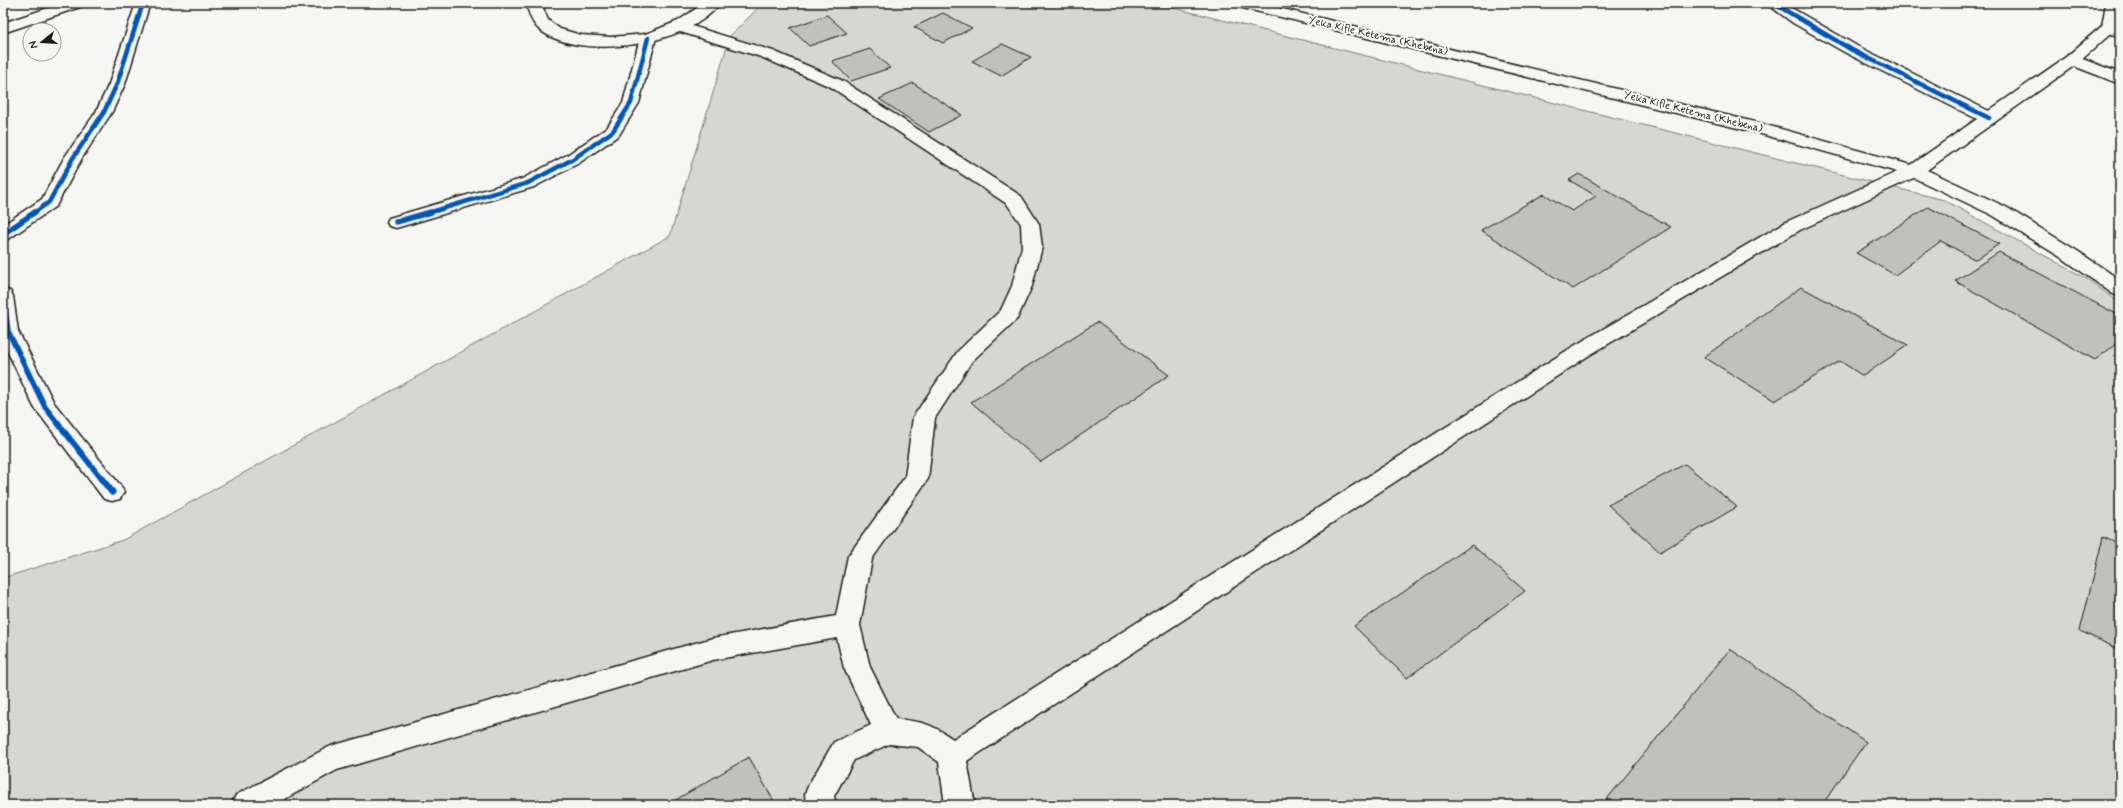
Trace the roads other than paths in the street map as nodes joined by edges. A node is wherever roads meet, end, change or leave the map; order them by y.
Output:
1 (78, 3) edge
2 (143, 3) edge
3 (534, 3) edge
4 (712, 3) edge
5 (1239, 3) edge
6 (1773, 3) edge
7 (2111, 3) edge
8 (678, 27) junction
9 (3, 28) edge
10 (2114, 30) edge
11 (648, 38) junction
12 (2072, 60) junction
13 (2120, 79) edge
14 (1989, 118) junction
15 (1914, 171) junction
16 (396, 222) dead end
17 (3, 234) edge
18 (2120, 289) edge
19 (3, 296) edge
20 (112, 492) dead end
21 (847, 625) junction
22 (888, 731) junction
23 (952, 755) junction
24 (246, 805) edge
25 (821, 805) edge
26 (960, 805) edge

1 - 9 main road
2 - 17 main road
3 - 11 main road
4 - 8 main road
5 - 15 main road, Yeka Kifle Ketema (Khebena)
6 - 14 main road
7 - 10 main road
8 - 11 main road
8 - 21 main road
10 - 12 main road
11 - 16 main road
12 - 13 main road
12 - 14 main road
14 - 15 main road
15 - 18 main road, Yeka Kifle Ketema (Khebena)
15 - 23 main road
19 - 20 main road
21 - 22 main road
21 - 24 main road
22 - 23 main road
22 - 25 main road
23 - 26 main road

